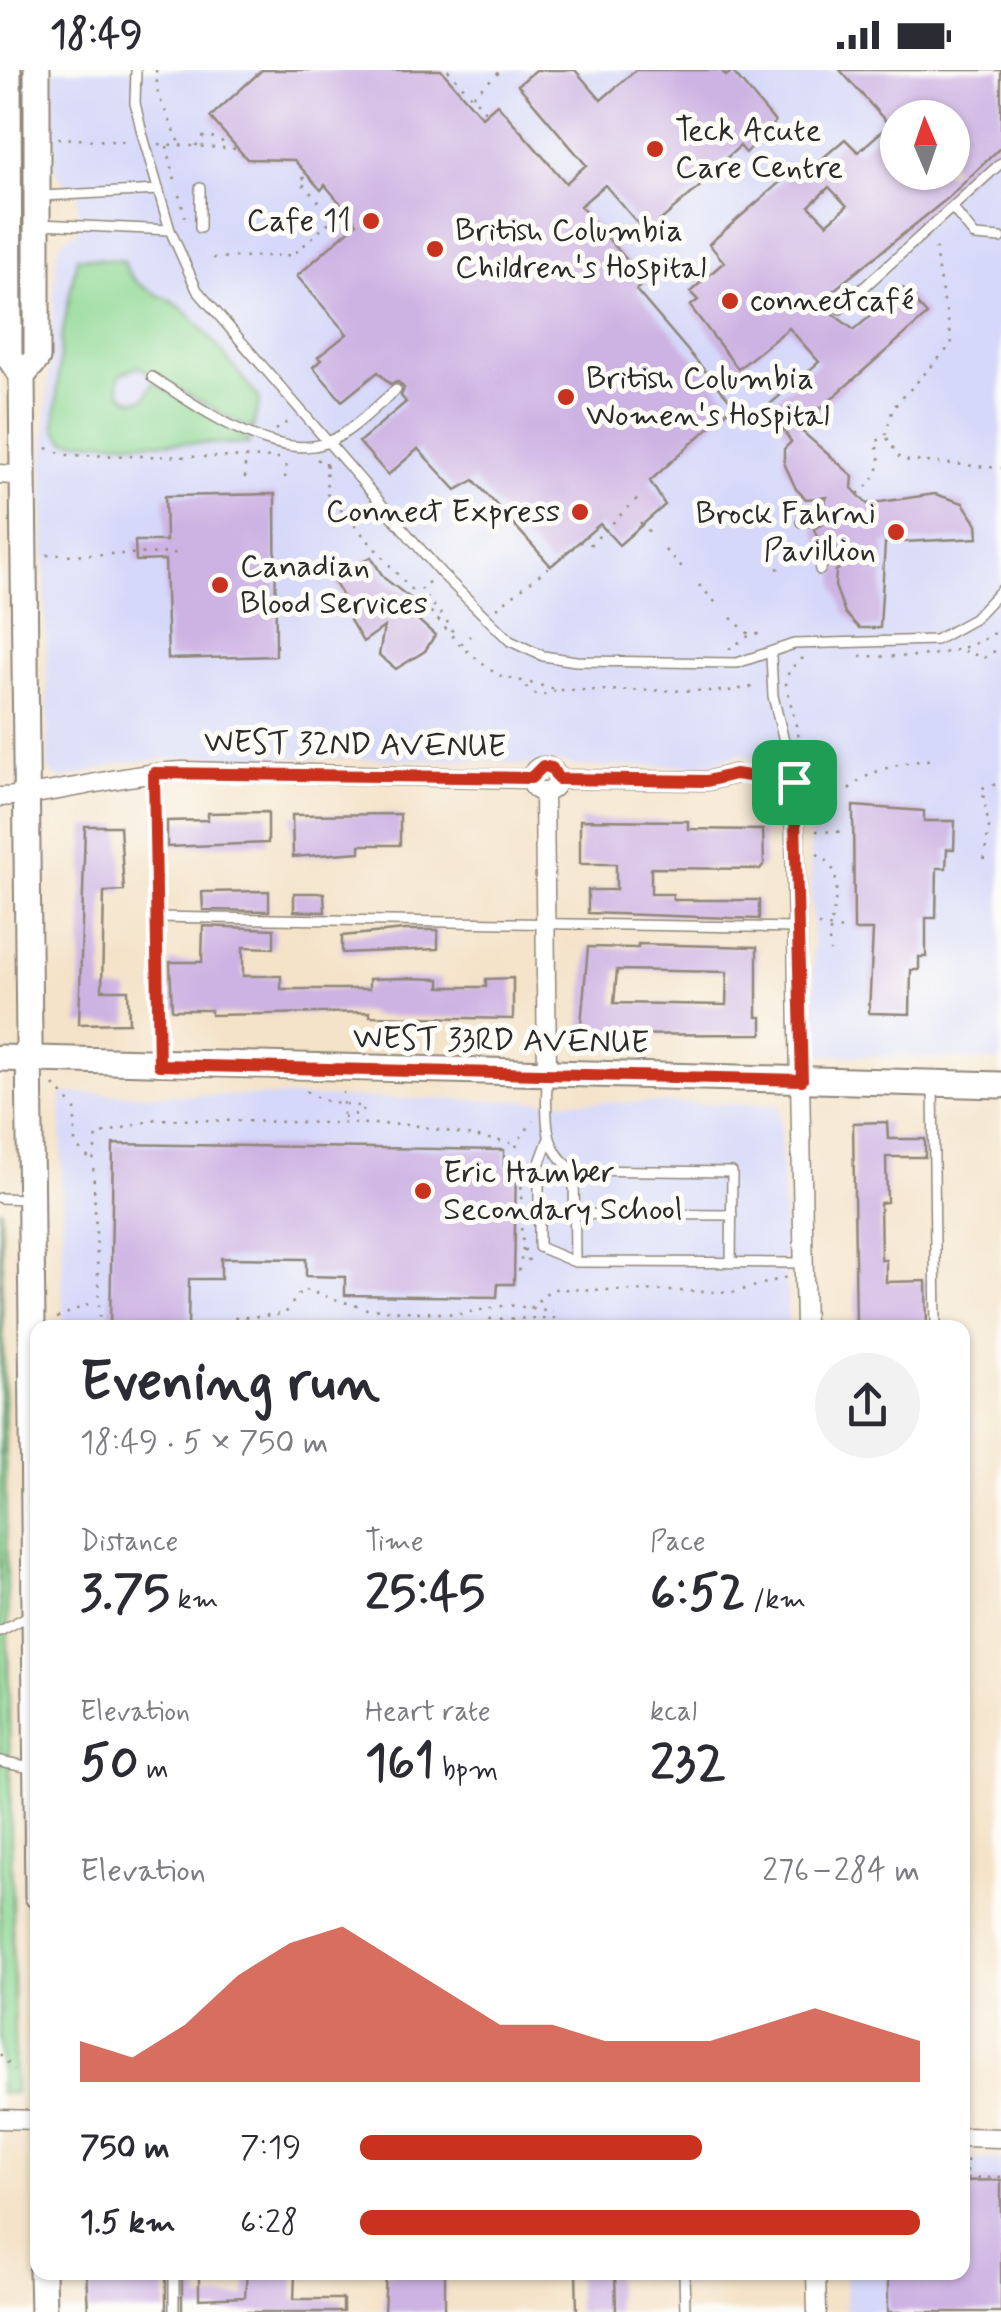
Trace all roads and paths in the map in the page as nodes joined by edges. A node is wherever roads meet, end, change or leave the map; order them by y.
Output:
1 (8, 70) edge
2 (36, 70) edge
3 (136, 70) edge
4 (156, 70) edge
5 (448, 70) edge
6 (502, 70) edge
7 (472, 96) junction
8 (487, 113) dead end
9 (56, 138) dead end
10 (133, 142) dead end
11 (157, 144) dead end
12 (167, 145) junction
13 (182, 146) junction
14 (196, 147) junction
15 (226, 149) junction
16 (239, 150) dead end
17 (1001, 164) edge
18 (307, 175) dead end
19 (176, 184) dead end
20 (200, 188) dead end
21 (159, 190) junction
22 (179, 195) dead end
23 (6, 196) edge
24 (39, 196) junction
25 (954, 210) junction
26 (187, 223) dead end
27 (40, 224) junction
28 (938, 224) junction
29 (5, 225) edge
30 (200, 228) dead end
31 (170, 230) junction
32 (1001, 238) edge
33 (213, 258) dead end
34 (840, 309) dead end
35 (22, 376) junction
36 (152, 376) dead end
37 (396, 390) dead end
38 (885, 438) junction
39 (326, 443) junction
40 (46, 448) dead end
41 (245, 458) junction
42 (304, 459) dead end
43 (1001, 468) edge
44 (12, 475) edge
45 (245, 478) dead end
46 (285, 478) dead end
47 (340, 478) dead end
48 (858, 494) dead end
49 (640, 496) dead end
50 (640, 522) dead end
51 (801, 522) dead end
52 (815, 522) dead end
53 (652, 536) dead end
54 (825, 547) joint
55 (665, 550) dead end
56 (183, 554) dead end
57 (48, 555) dead end
58 (777, 569) dead end
59 (820, 570) dead end
60 (687, 572) dead end
61 (699, 585) dead end
62 (1001, 590) edge
63 (412, 592) dead end
64 (718, 604) dead end
65 (492, 612) dead end
66 (732, 618) dead end
67 (449, 633) dead end
68 (766, 634) dead end
69 (470, 636) dead end
70 (750, 636) junction
71 (460, 645) dead end
72 (1001, 647) edge
73 (963, 650) dead end
74 (722, 652) dead end
75 (771, 654) junction
76 (798, 660) dead end
77 (525, 684) dead end
78 (559, 690) dead end
79 (935, 760) dead end
80 (154, 773) junction
81 (735, 774) joint
82 (802, 782) junction
83 (1001, 783) edge
84 (537, 786) junction
85 (848, 788) dead end
86 (12, 796) edge
87 (816, 831) dead end
88 (843, 832) dead end
89 (817, 854) dead end
90 (984, 860) dead end
91 (156, 917) junction
92 (548, 924) junction
93 (809, 927) junction
94 (829, 928) junction
95 (848, 931) dead end
96 (830, 952) dead end
97 (0, 1058) edge
98 (27, 1058) junction
99 (159, 1065) junction
100 (548, 1075) junction
101 (802, 1080) junction
102 (932, 1083) junction
103 (54, 1085) dead end
104 (1001, 1085) edge
105 (306, 1091) dead end
106 (343, 1092) dead end
107 (343, 1104) junction
108 (342, 1117) junction
109 (342, 1123) junction
110 (548, 1138) junction
111 (516, 1144) dead end
112 (93, 1162) junction
113 (574, 1170) junction
114 (0, 1198) edge
115 (30, 1199) junction
116 (574, 1214) junction
117 (732, 1215) junction
118 (523, 1248) dead end
119 (575, 1262) junction
120 (731, 1263) junction
121 (804, 1263) junction
122 (519, 1271) dead end
123 (788, 1277) dead end
124 (96, 1300) junction
125 (528, 1310) junction
126 (57, 1318) dead end
127 (31, 1320) edge
128 (99, 1320) edge
129 (230, 1320) edge
130 (488, 1320) edge
131 (805, 1320) edge
132 (936, 1320) edge
133 (30, 1614) edge
134 (0, 1631) edge
135 (0, 1761) edge
136 (30, 1766) edge
137 (0, 2054) edge
138 (14, 2070) dead end
139 (0, 2119) edge
140 (30, 2120) edge
141 (1001, 2138) edge
142 (970, 2145) edge
143 (970, 2178) edge
144 (1001, 2178) edge
145 (42, 2280) edge
146 (174, 2280) edge
147 (684, 2280) edge
148 (816, 2280) edge
149 (43, 2312) edge
150 (174, 2312) edge
151 (685, 2312) edge
152 (817, 2312) edge

1 - 23 main road
2 - 24 main road
3 - 21 lane
4 - 13 path
5 - 7 path
6 - 7 path
7 - 8 path
9 - 10 path
11 - 12 path
12 - 13 path
12 - 19 path
13 - 14 path
14 - 15 path
14 - 15 path
15 - 16 path
17 - 25 lane
18 - 33 path
20 - 30 lane
21 - 24 lane
21 - 31 lane
22 - 26 path
23 - 24 street
23 - 29 main road
24 - 27 main road
25 - 28 lane
25 - 32 lane
27 - 29 street
27 - 31 lane
27 - 35 main road
28 - 34 lane
28 - 38 path
29 - 35 main road
31 - 39 lane
35 - 44 main road
36 - 39 lane
37 - 39 lane
38 - 43 path
38 - 48 path
39 - 75 lane
40 - 41 path
41 - 45 path
41 - 46 path
42 - 47 path
44 - 86 main road
49 - 65 path
50 - 53 path
51 - 52 lane
54 - 58 path
54 - 59 lane
55 - 60 path
56 - 57 path
61 - 64 path
62 - 75 lane
63 - 67 path
66 - 70 path
68 - 70 path
69 - 71 path
70 - 74 path
72 - 73 path
75 - 82 lane
76 - 82 path
77 - 78 path
79 - 85 path
80 - 84 street, WEST 32ND AVENUE
80 - 86 street, WEST 32ND AVENUE
80 - 91 lane
81 - 82 path
81 - 84 street
82 - 93 street
83 - 90 path
84 - 92 street
86 - 98 main road
87 - 88 path
89 - 94 path
91 - 92 lane
91 - 99 lane
92 - 93 lane
92 - 100 street
93 - 94 path
93 - 101 street
94 - 95 path
94 - 96 path
97 - 98 main road, WEST 33RD AVENUE
98 - 99 main road, WEST 33RD AVENUE
98 - 115 main road
99 - 100 main road, WEST 33RD AVENUE
100 - 101 main road, WEST 33RD AVENUE
100 - 110 lane
101 - 102 main road, WEST 33RD AVENUE
101 - 121 street
102 - 104 main road, WEST 33RD AVENUE
102 - 132 lane
103 - 112 path
105 - 107 path
106 - 107 path
107 - 108 path
107 - 108 path
108 - 109 path
109 - 111 path
109 - 112 path
110 - 113 lane
110 - 119 lane
112 - 124 path
113 - 116 lane
113 - 117 lane
114 - 115 lane
115 - 127 main road
116 - 117 lane
116 - 119 lane
117 - 120 lane
118 - 122 path
119 - 120 lane
120 - 121 lane
121 - 131 street
123 - 125 path
124 - 126 path
124 - 128 path
125 - 129 path
125 - 130 path
133 - 134 lane
135 - 136 lane
137 - 138 path
139 - 140 street
141 - 142 street
143 - 144 path
145 - 149 main road
146 - 150 lane
147 - 151 lane
148 - 152 street

